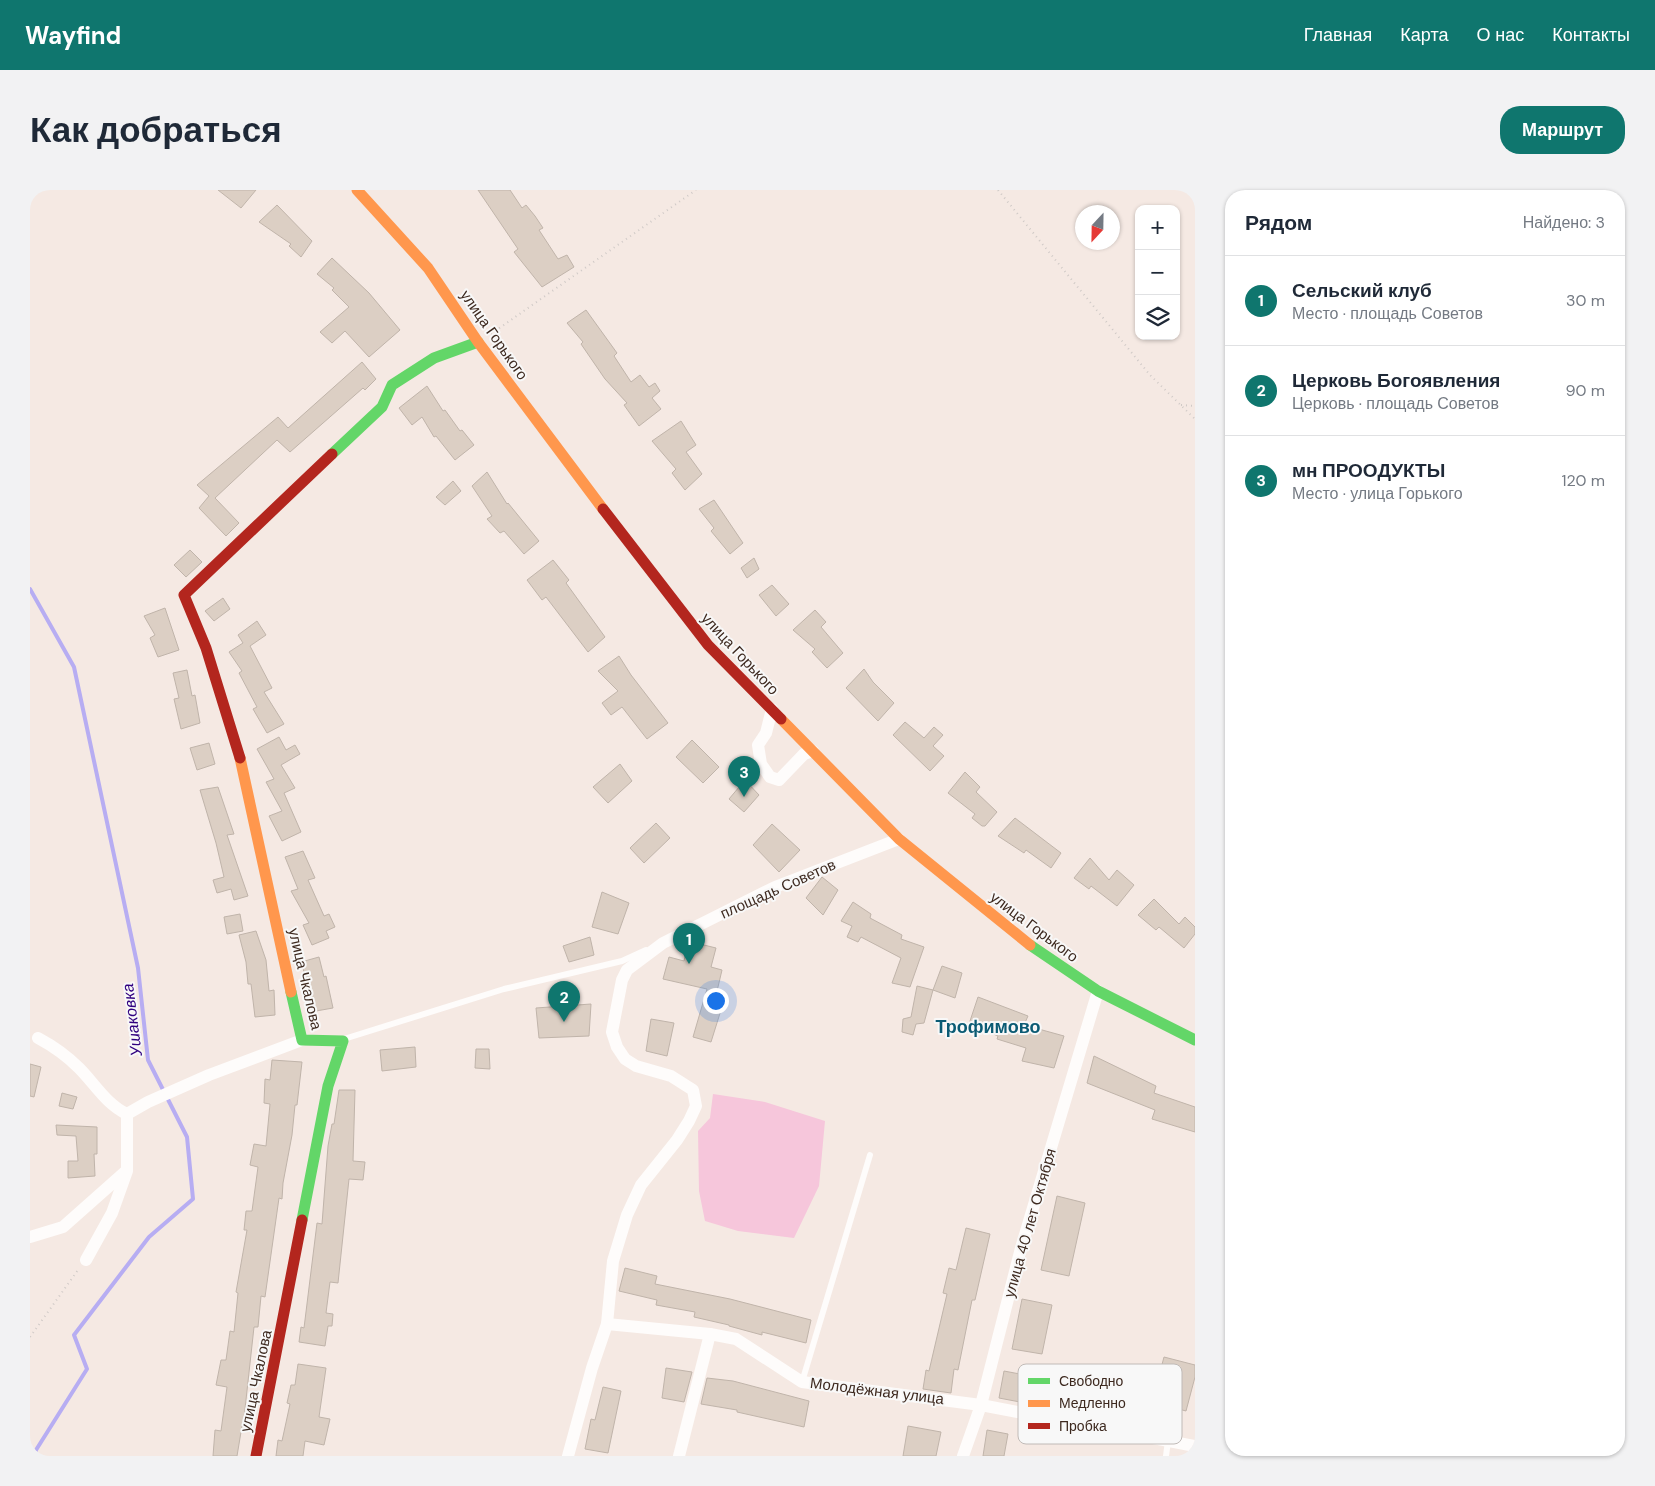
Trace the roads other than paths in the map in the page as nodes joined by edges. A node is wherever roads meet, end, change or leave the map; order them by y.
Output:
1 (358, 190) edge
2 (478, 342) junction
3 (772, 709) junction
4 (813, 750) junction
5 (899, 839) junction
6 (662, 943) junction
7 (1098, 991) junction
8 (33, 1040) edge
9 (302, 1040) junction
10 (1195, 1040) edge
11 (343, 1041) junction
12 (127, 1114) junction
13 (870, 1155) dead end
14 (127, 1171) junction
15 (30, 1237) edge
16 (86, 1260) road end
17 (607, 1324) junction
18 (710, 1334) junction
19 (802, 1382) junction
20 (981, 1405) junction
21 (1018, 1412) edge
22 (1182, 1444) edge
23 (1195, 1446) edge
24 (256, 1456) edge
25 (568, 1456) edge
26 (679, 1456) edge
27 (963, 1456) edge

1 - 2 street, улица Горького
2 - 3 street, улица Горького
2 - 9 street, улица Чкалова
3 - 4 street, улица Горького
3 - 4 street
4 - 5 street, улица Горького
5 - 6 street, площадь Советов
5 - 7 street, улица Горького
6 - 11 lane
6 - 17 street, площадь Советов
7 - 10 street, улица Горького
7 - 20 street, улица 40 лет Октября
8 - 12 street
9 - 11 street, улица Чкалова
9 - 12 street
11 - 24 street, улица Чкалова
12 - 14 street
13 - 19 lane
14 - 15 street
14 - 16 street
17 - 18 street, Молодёжная улица
17 - 25 street
18 - 19 street, Молодёжная улица
18 - 26 street
19 - 20 street, Молодёжная улица
20 - 21 street, Молодёжная улица
20 - 27 street, улица 40 лет Октября
22 - 23 street, Молодёжная улица

